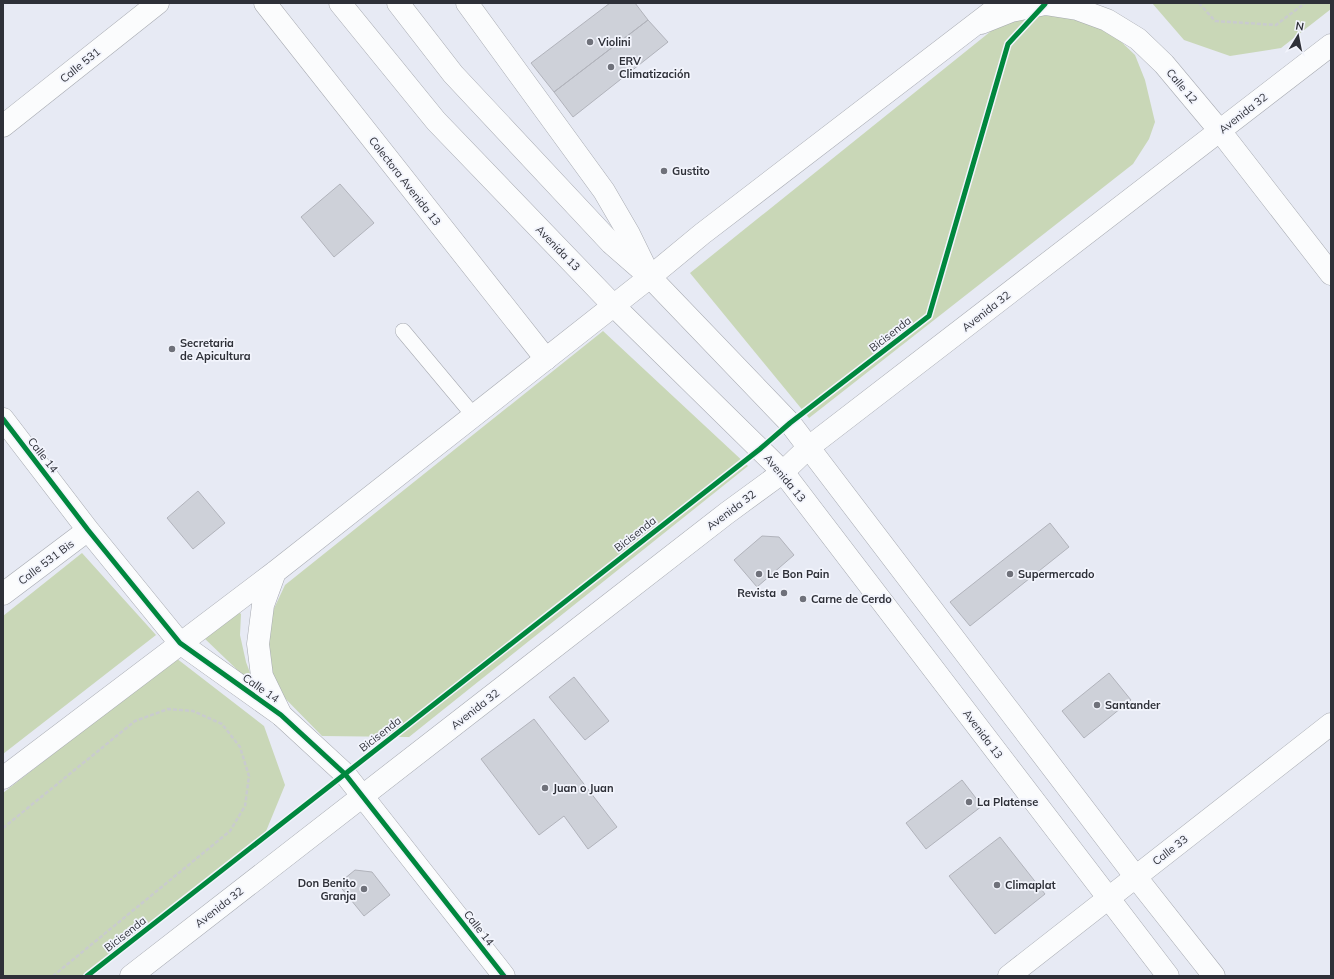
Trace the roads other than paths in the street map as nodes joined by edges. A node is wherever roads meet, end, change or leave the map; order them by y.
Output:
1 (158, 3) edge
2 (265, 3) edge
3 (340, 3) edge
4 (398, 3) edge
5 (467, 3) edge
6 (1003, 3) edge
7 (975, 25) junction
8 (1331, 44) edge
9 (3, 126) edge
10 (1220, 131) junction
11 (1331, 274) edge
12 (650, 277) junction
13 (613, 305) junction
14 (403, 331) dead end
15 (546, 359) junction
16 (474, 416) junction
17 (3, 419) edge
18 (809, 448) junction
19 (782, 472) junction
20 (88, 530) junction
21 (275, 572) junction
22 (3, 594) edge
23 (180, 643) junction
24 (281, 715) junction
25 (1331, 724) edge
26 (3, 778) edge
27 (364, 796) junction
28 (1136, 876) junction
29 (1109, 898) junction
30 (130, 976) edge
31 (504, 976) edge
32 (1009, 976) edge
33 (1168, 976) edge
34 (1214, 976) edge

1 - 9 main road, Calle 531
2 - 15 main road, Colectora Avenida 13
3 - 13 main road, Avenida 13
4 - 12 main road
5 - 12 main road
6 - 7 main road
7 - 10 main road, Calle 12
7 - 12 main road
8 - 10 main road, Avenida 32
10 - 11 main road, Calle 12
10 - 18 main road, Avenida 32
12 - 13 main road
12 - 18 main road
13 - 15 main road
13 - 19 main road, Avenida 13
14 - 16 lane
15 - 16 main road
16 - 21 main road
17 - 20 main road, Calle 14
18 - 19 main road, Avenida 32
18 - 28 main road
19 - 27 main road, Avenida 32
19 - 29 main road, Avenida 13
20 - 22 main road, Calle 531 Bis
20 - 23 main road, Calle 14
21 - 23 main road
21 - 24 main road
23 - 24 main road, Calle 14
23 - 26 main road
24 - 27 main road, Calle 14
25 - 28 main road, Calle 33
27 - 30 main road, Avenida 32
27 - 31 main road, Calle 14
28 - 29 main road, Calle 33
28 - 34 main road
29 - 32 main road, Calle 33
29 - 33 main road, Avenida 13

